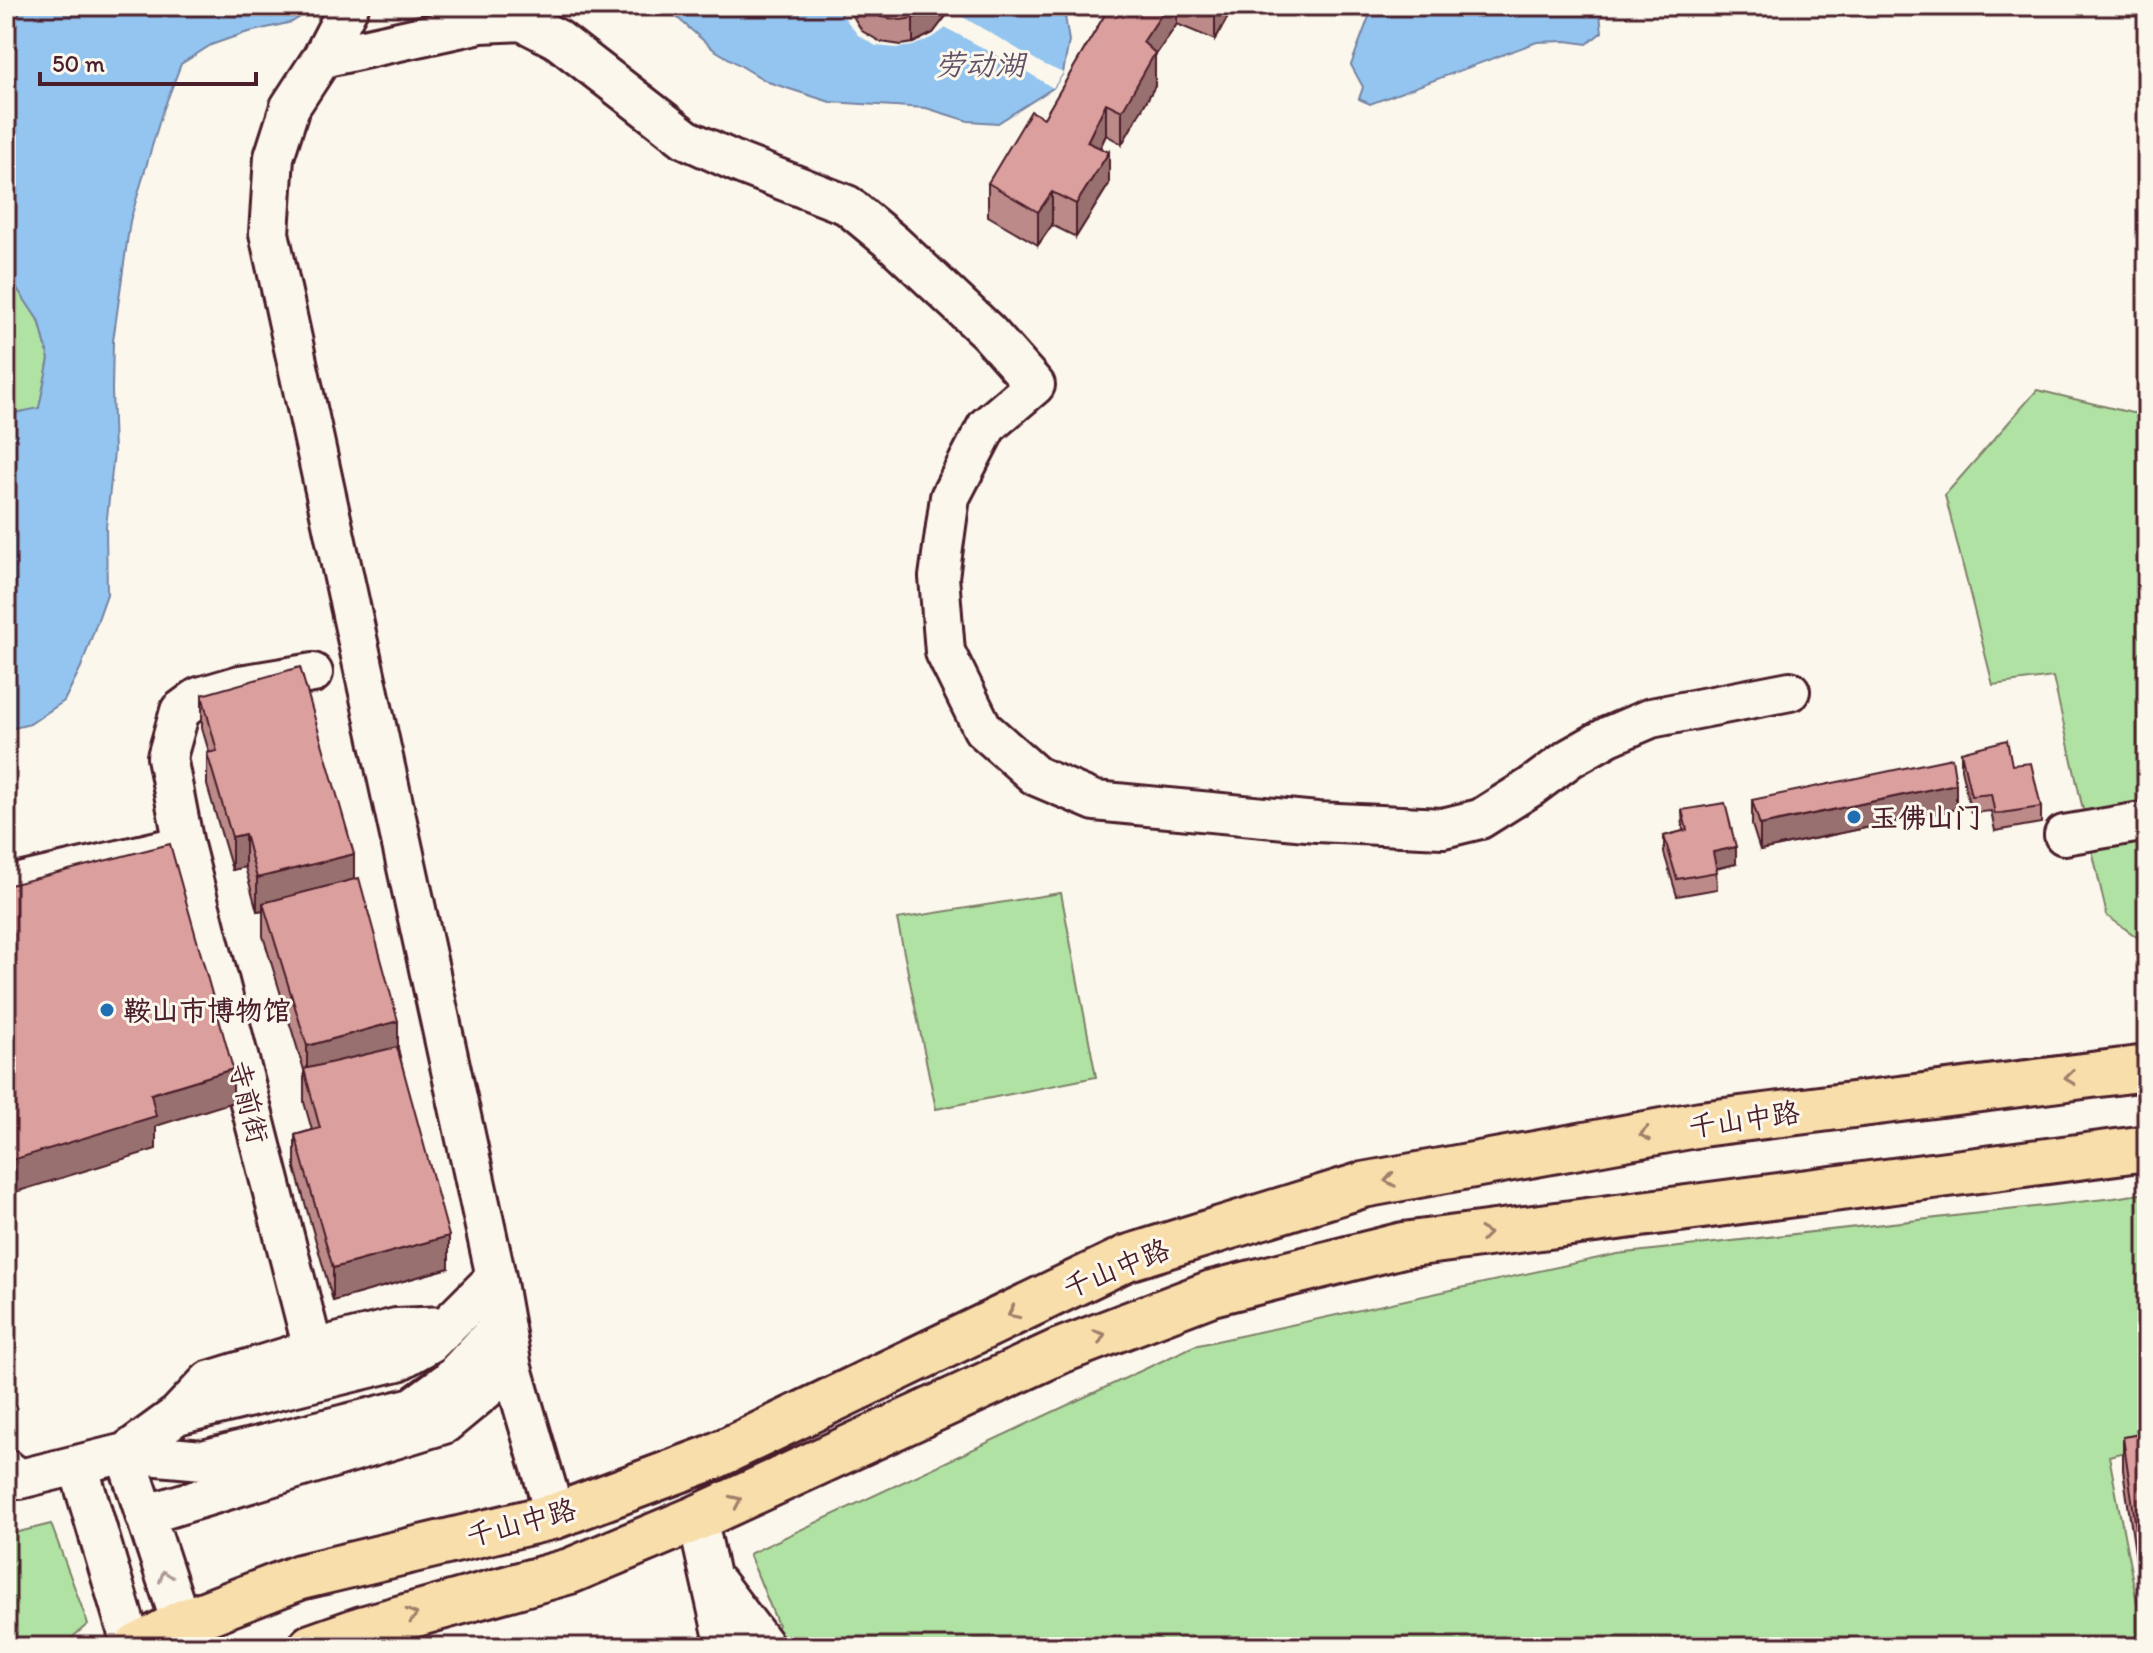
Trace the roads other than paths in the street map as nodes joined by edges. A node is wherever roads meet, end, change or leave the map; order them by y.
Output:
1 (349, 6) edge
2 (322, 58) junction
3 (313, 673) dead end
4 (1790, 691) dead end
5 (2147, 821) edge
6 (2064, 835) dead end
7 (184, 845) junction
8 (6, 886) edge
9 (2147, 1068) edge
10 (2147, 1148) edge
11 (496, 1277) junction
12 (504, 1322) junction
13 (317, 1365) junction
14 (512, 1368) junction
15 (335, 1426) junction
16 (125, 1453) junction
17 (78, 1465) junction
18 (6, 1469) edge
19 (145, 1515) junction
20 (555, 1516) junction
21 (697, 1518) junction
22 (710, 1576) junction
23 (188, 1635) edge
24 (134, 1647) edge
25 (311, 1647) edge
26 (726, 1647) edge
27 (765, 1647) edge

1 - 2 street
2 - 4 street
2 - 11 street
3 - 7 street, 寺前街
5 - 6 street
7 - 8 street
7 - 13 street, 寺前街
9 -> 20 main road, 千山中路
21 -> 10 main road, 千山中路
11 - 12 street
11 - 13 street
12 - 14 street
12 - 15 street
13 - 15 street, 寺前街
13 - 16 street
14 - 19 street
14 - 20 street
15 - 16 street
16 - 17 street
16 - 19 street
17 - 18 street
17 - 24 street
23 -> 19 street
20 - 23 main road, 千山中路
21 - 22 street
25 -> 21 main road, 千山中路
22 - 26 street
22 - 27 street
23 - 24 main road, 千山中路

